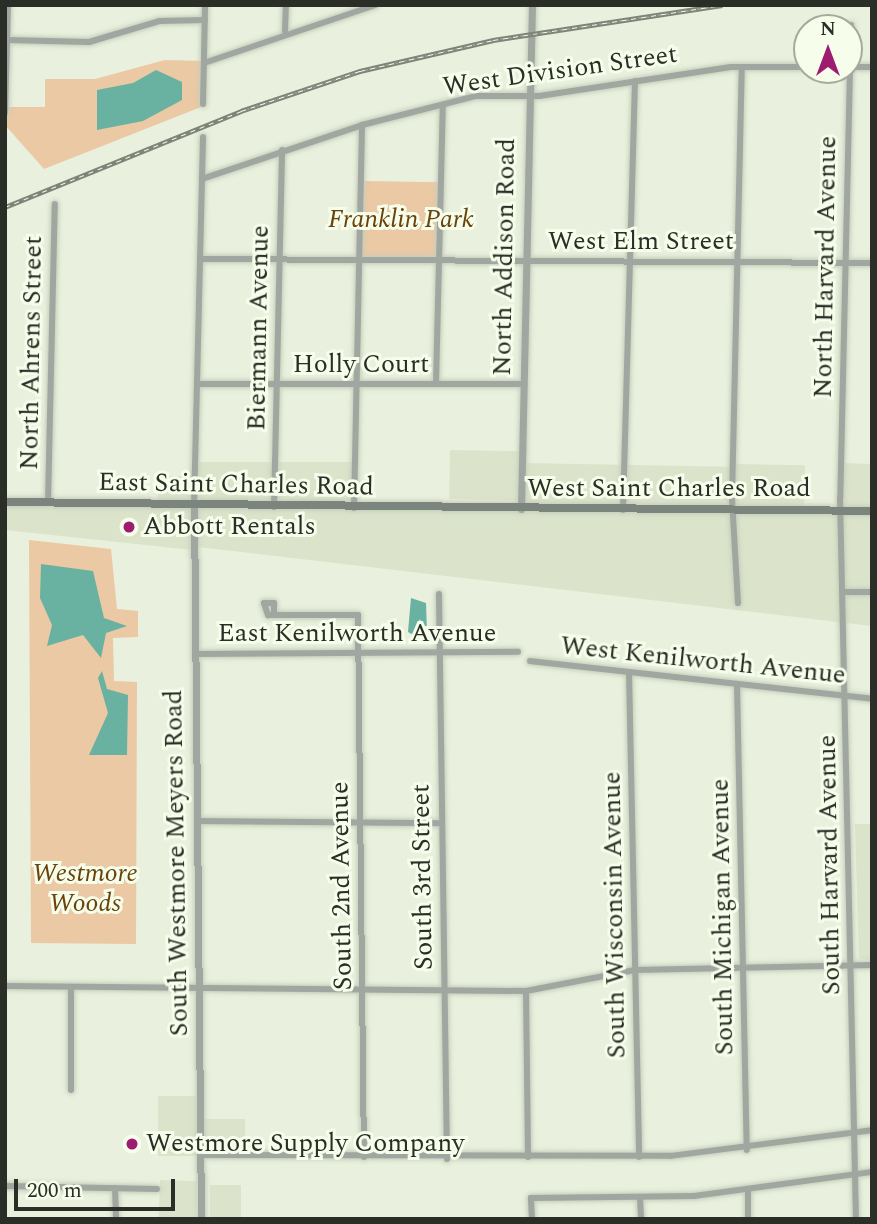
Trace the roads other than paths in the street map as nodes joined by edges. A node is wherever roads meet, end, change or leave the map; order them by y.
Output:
1 (8, 5) edge
2 (205, 5) edge
3 (286, 5) edge
4 (375, 5) edge
5 (532, 5) edge
6 (366, 6) edge
7 (205, 20) junction
8 (285, 31) junction
9 (7, 40) junction
10 (204, 63) junction
11 (742, 67) junction
12 (793, 67) edge
13 (635, 81) junction
14 (849, 84) edge
15 (530, 96) junction
16 (203, 104) dead end
17 (443, 105) junction
18 (5, 113) edge
19 (362, 125) junction
20 (203, 137) dead end
21 (282, 150) junction
22 (202, 179) junction
23 (55, 204) dead end
24 (200, 260) junction
25 (279, 260) junction
26 (360, 260) junction
27 (439, 261) junction
28 (526, 261) junction
29 (630, 261) junction
30 (737, 262) junction
31 (846, 263) junction
32 (872, 263) edge
33 (198, 384) junction
34 (277, 384) junction
35 (357, 384) junction
36 (436, 384) junction
37 (523, 384) junction
38 (5, 502) edge
39 (48, 503) junction
40 (194, 506) junction
41 (274, 507) junction
42 (354, 508) junction
43 (466, 508) joint
44 (521, 509) junction
45 (623, 510) junction
46 (734, 510) junction
47 (841, 511) junction
48 (872, 511) edge
49 (843, 592) junction
50 (872, 592) edge
51 (439, 594) dead end
52 (738, 603) dead end
53 (274, 614) dead end
54 (518, 652) dead end
55 (196, 654) junction
56 (358, 654) junction
57 (440, 654) junction
58 (530, 661) dead end
59 (629, 672) junction
60 (737, 684) junction
61 (845, 696) junction
62 (872, 699) edge
63 (197, 821) junction
64 (360, 822) junction
65 (442, 823) junction
66 (872, 965) edge
67 (851, 966) junction
68 (743, 968) junction
69 (635, 970) junction
70 (199, 985) junction
71 (5, 986) edge
72 (71, 987) junction
73 (362, 989) junction
74 (443, 990) junction
75 (526, 991) junction
76 (71, 1090) dead end
77 (872, 1130) edge
78 (855, 1133) junction
79 (747, 1150) junction
80 (201, 1155) junction
81 (364, 1157) junction
82 (528, 1157) junction
83 (639, 1157) junction
84 (447, 1158) junction
85 (872, 1171) edge
86 (856, 1175) junction
87 (5, 1186) edge
88 (116, 1188) junction
89 (157, 1189) dead end
90 (748, 1191) junction
91 (640, 1198) junction
92 (116, 1219) edge
93 (201, 1219) edge
94 (532, 1219) edge
95 (641, 1219) edge
96 (748, 1219) edge
97 (856, 1219) edge

1 - 9 street
2 - 7 street
3 - 8 street
4 - 6 street
5 - 15 street, North Addison Road
6 - 8 street
7 - 9 street
7 - 10 street
8 - 10 street
9 - 18 street
10 - 16 street
11 - 12 street, West Division Street
11 - 13 street, West Division Street
11 - 30 street
13 - 15 street, West Division Street
13 - 29 street
14 - 31 street, North Harvard Avenue
15 - 17 street, West Division Street
15 - 28 street, North Addison Road
17 - 19 street, West Division Street
17 - 27 street
19 - 21 street, West Division Street
19 - 26 street
20 - 22 street
21 - 22 street, West Division Street
21 - 25 street, Biermann Avenue
22 - 24 street
23 - 39 street, North Ahrens Street
24 - 25 street, West Elm Street
24 - 33 street
25 - 26 street, West Elm Street
25 - 34 street, Biermann Avenue
26 - 27 street, West Elm Street
26 - 35 street
27 - 28 street, West Elm Street
27 - 36 street
28 - 29 street, West Elm Street
28 - 37 street, North Addison Road
29 - 30 street, West Elm Street
29 - 45 street
30 - 31 street, West Elm Street
30 - 46 street
31 - 32 street, West Elm Street
31 - 47 street, North Harvard Avenue
33 - 34 street, Holly Court
33 - 40 street
34 - 35 street, Holly Court
34 - 41 street, Biermann Avenue
35 - 36 street, Holly Court
35 - 42 street
36 - 37 street, Holly Court
37 - 44 street, North Addison Road
38 - 39 main road, East Saint Charles Road
39 - 40 main road, East Saint Charles Road
40 - 41 main road, East Saint Charles Road
40 - 55 street, South Westmore Meyers Road
41 - 42 main road, East Saint Charles Road
42 - 43 main road, East Saint Charles Road
43 - 44 main road, West Saint Charles Road
44 - 45 main road, West Saint Charles Road
45 - 46 main road, West Saint Charles Road
46 - 47 main road, West Saint Charles Road
46 - 52 street
47 - 48 main road, West Saint Charles Road
47 - 49 street, South Harvard Avenue
49 - 50 street
49 - 61 street, South Harvard Avenue
51 - 57 street, South 3rd Street
53 - 56 street, South 2nd Avenue
54 - 57 street, East Kenilworth Avenue
55 - 56 street, East Kenilworth Avenue
55 - 63 street, South Westmore Meyers Road
56 - 57 street, East Kenilworth Avenue
56 - 64 street, South 2nd Avenue
57 - 65 street, South 3rd Street
58 - 59 street, West Kenilworth Avenue
59 - 60 street, West Kenilworth Avenue
59 - 69 street, South Wisconsin Avenue
60 - 61 street, West Kenilworth Avenue
60 - 68 street, South Michigan Avenue
61 - 62 street, West Kenilworth Avenue
61 - 67 street, South Harvard Avenue
63 - 64 street
63 - 70 street, South Westmore Meyers Road
64 - 65 street
64 - 73 street, South 2nd Avenue
65 - 74 street, South 3rd Street
66 - 67 street
67 - 68 street
67 - 78 street, South Harvard Avenue
68 - 69 street
68 - 79 street, South Michigan Avenue
69 - 75 street
69 - 83 street, South Wisconsin Avenue
70 - 72 street
70 - 73 street
70 - 80 street, South Westmore Meyers Road
71 - 72 street
72 - 76 street
73 - 74 street
73 - 81 street, South 2nd Avenue
74 - 75 street
74 - 84 street, South 3rd Street
75 - 82 street
77 - 78 street
78 - 79 street
78 - 86 street, South Harvard Avenue
79 - 83 street
80 - 81 street
80 - 93 street, South Westmore Meyers Road
81 - 84 street
82 - 83 street
82 - 84 street
85 - 86 street
86 - 90 street
86 - 97 street, South Harvard Avenue
87 - 88 street
88 - 89 street
88 - 92 street
90 - 91 street
90 - 96 street
91 - 94 street
91 - 95 street

